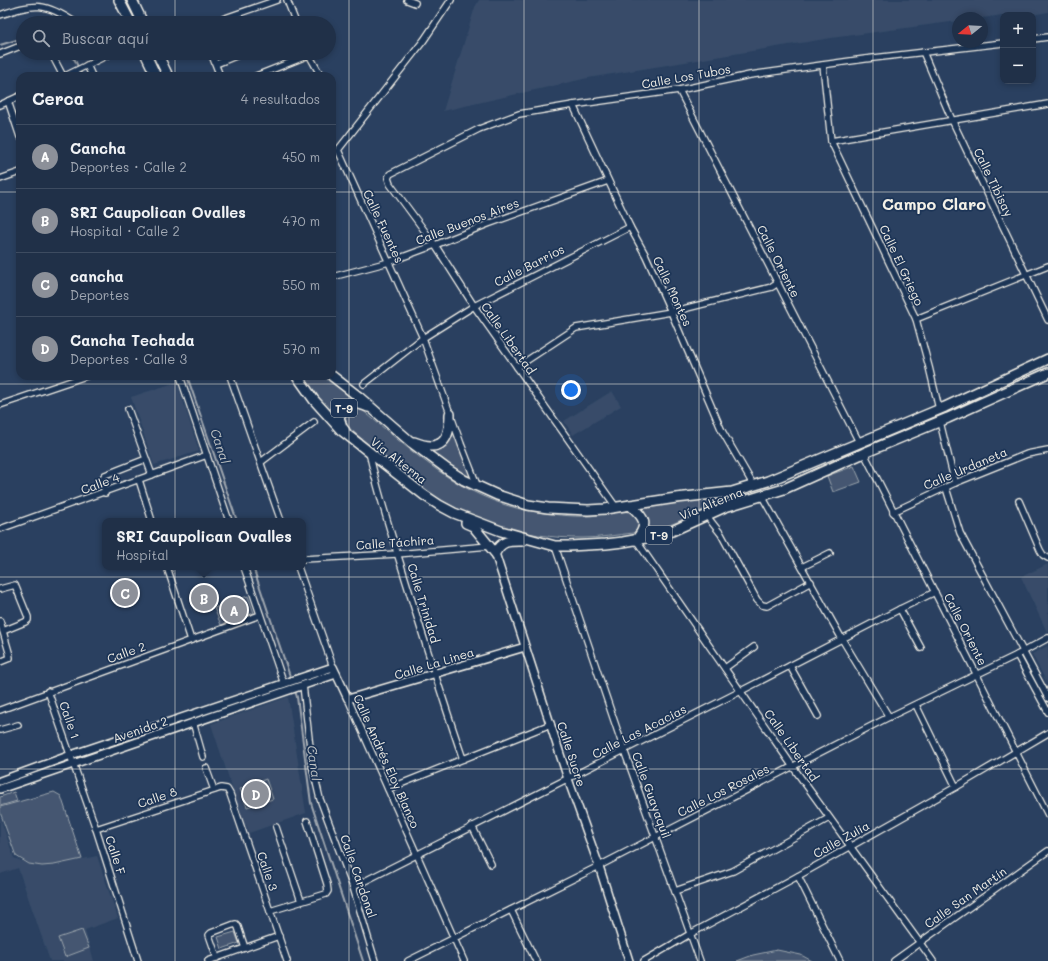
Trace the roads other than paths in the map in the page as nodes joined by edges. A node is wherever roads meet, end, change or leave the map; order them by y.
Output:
1 (119, 0) edge
2 (132, 0) edge
3 (277, 0) edge
4 (288, 0) edge
5 (407, 0) edge
6 (451, 0) edge
7 (415, 3) dead end
8 (0, 15) edge
9 (66, 16) edge
10 (127, 16) edge
11 (140, 16) edge
12 (231, 16) edge
13 (294, 16) edge
14 (1036, 39) edge
15 (1047, 39) edge
16 (1000, 43) edge
17 (16, 48) edge
18 (923, 52) junction
19 (0, 54) edge
20 (55, 60) edge
21 (93, 60) edge
22 (148, 60) edge
23 (160, 60) edge
24 (214, 60) edge
25 (226, 60) edge
26 (295, 60) edge
27 (312, 60) edge
28 (216, 64) junction
29 (86, 65) junction
30 (823, 65) junction
31 (62, 72) edge
32 (73, 72) edge
33 (90, 72) edge
34 (154, 72) edge
35 (166, 72) edge
36 (219, 72) edge
37 (266, 72) edge
38 (319, 72) edge
39 (679, 90) junction
40 (16, 98) edge
41 (8, 101) junction
42 (1048, 104) edge
43 (0, 105) edge
44 (573, 105) junction
45 (952, 120) junction
46 (16, 124) edge
47 (830, 141) junction
48 (336, 150) edge
49 (336, 153) edge
50 (16, 173) edge
51 (388, 178) joint
52 (0, 179) edge
53 (608, 181) junction
54 (630, 227) junction
55 (435, 245) junction
56 (389, 262) junction
57 (1048, 266) edge
58 (1026, 275) junction
59 (336, 276) edge
60 (778, 283) junction
61 (474, 306) junction
62 (671, 312) junction
63 (916, 319) junction
64 (1048, 320) edge
65 (423, 338) junction
66 (1048, 359) edge
67 (517, 367) junction
68 (1048, 372) edge
69 (336, 379) edge
70 (74, 380) edge
71 (181, 380) edge
72 (231, 380) edge
73 (300, 380) edge
74 (364, 384) dead end
75 (0, 405) edge
76 (128, 409) dead end
77 (373, 409) junction
78 (938, 409) junction
79 (450, 414) junction
80 (314, 422) dead end
81 (940, 422) junction
82 (349, 436) junction
83 (407, 439) junction
84 (860, 442) junction
85 (1048, 450) edge
86 (368, 451) junction
87 (864, 454) junction
88 (207, 456) junction
89 (146, 459) junction
90 (260, 462) junction
91 (152, 475) junction
92 (139, 480) junction
93 (955, 483) junction
94 (754, 486) junction
95 (478, 487) junction
96 (946, 488) junction
97 (105, 493) junction
98 (762, 496) junction
99 (1019, 501) dead end
100 (630, 505) junction
101 (616, 507) junction
102 (893, 512) junction
103 (454, 513) junction
104 (706, 515) junction
105 (151, 518) edge
106 (228, 518) edge
107 (280, 518) edge
108 (0, 530) edge
109 (537, 540) junction
110 (636, 540) junction
111 (555, 546) junction
112 (492, 549) junction
113 (830, 553) dead end
114 (397, 554) junction
115 (1048, 558) edge
116 (306, 559) edge
117 (802, 567) junction
118 (168, 570) edge
119 (245, 570) edge
120 (299, 570) edge
121 (811, 582) junction
122 (0, 589) edge
123 (935, 592) junction
124 (900, 609) junction
125 (260, 615) junction
126 (0, 621) edge
127 (3, 631) junction
128 (1048, 638) edge
129 (842, 639) junction
130 (191, 640) junction
131 (525, 647) junction
132 (754, 647) dead end
133 (921, 648) dead end
134 (1023, 652) junction
135 (1017, 655) junction
136 (0, 662) edge
137 (790, 666) junction
138 (725, 668) junction
139 (334, 671) junction
140 (434, 674) junction
141 (977, 674) junction
142 (284, 683) junction
143 (299, 684) junction
144 (48, 691) junction
145 (741, 692) junction
146 (1048, 698) edge
147 (348, 699) junction
148 (916, 705) junction
149 (0, 710) edge
150 (1048, 712) edge
151 (818, 716) dead end
152 (889, 717) junction
153 (193, 722) junction
154 (551, 724) junction
155 (18, 725) dead end
156 (0, 730) edge
157 (1048, 733) edge
158 (624, 750) junction
159 (1016, 751) junction
160 (71, 756) junction
161 (203, 757) dead end
162 (463, 759) junction
163 (73, 764) junction
164 (793, 767) junction
165 (206, 768) dead end
166 (568, 779) junction
167 (0, 781) edge
168 (956, 787) junction
169 (0, 789) edge
170 (226, 789) joint
171 (388, 789) junction
172 (214, 790) junction
173 (1048, 815) edge
174 (829, 818) junction
175 (307, 821) dead end
176 (472, 826) junction
177 (276, 827) dead end
178 (96, 829) junction
179 (656, 836) junction
180 (850, 846) junction
181 (1048, 851) edge
182 (417, 855) junction
183 (491, 864) dead end
184 (599, 866) junction
185 (798, 876) junction
186 (353, 887) junction
187 (675, 891) junction
188 (301, 902) junction
189 (511, 910) junction
190 (270, 911) junction
191 (690, 934) junction
192 (279, 936) junction
193 (454, 938) junction
194 (920, 943) junction
195 (245, 948) junction
196 (217, 958) junction
197 (138, 961) edge
198 (208, 961) edge
199 (287, 961) edge
200 (375, 961) edge
201 (408, 961) edge
202 (464, 961) edge
203 (536, 961) edge
204 (629, 961) edge
205 (644, 961) edge
206 (700, 961) edge
207 (840, 961) edge
208 (894, 961) edge
209 (933, 961) edge

1 - 10 highway
2 - 11 highway
3 - 12 street
4 - 13 street
5 - 7 street
6 - 48 street, Calle Fuentes
8 - 9 street
14 - 15 street
16 - 18 street, Calle Los Tubos
17 - 19 street
18 - 30 street, Calle Los Tubos
18 - 45 street, Calle Tibisay
20 - 31 street
21 - 29 street
22 - 34 highway
23 - 35 highway
24 - 28 street
25 - 28 street
26 - 37 street
27 - 38 street
28 - 36 street
29 - 32 street
29 - 33 street
30 - 39 street, Calle Los Tubos
30 - 47 street, Calle El Griego
39 - 44 street, Calle Los Tubos
39 - 60 street, Calle Oriente
40 - 41 street
41 - 43 street
41 - 46 street
42 - 45 street
44 - 51 street, Calle Los Tubos
44 - 53 street, Calle Montes
45 - 47 street
45 - 58 street, Calle Tibisay
47 - 63 street, Calle El Griego
49 - 56 street, Calle Fuentes
50 - 52 street
51 - 55 street, Calle Libertad
53 - 54 street, Calle Montes
53 - 55 street, Calle Buenos Aires
54 - 61 street, Calle Barrios
54 - 62 street, Calle Montes
55 - 56 street, Calle Buenos Aires
55 - 61 street, Calle Libertad
56 - 59 street, Calle Buenos Aires
56 - 65 street, Calle Fuentes
57 - 58 street
58 - 63 street
58 - 64 street, Calle Tibisay
60 - 62 street
60 - 84 street, Calle Oriente
61 - 65 street, Calle Barrios
61 - 67 street, Calle Libertad
62 - 67 street
62 - 94 street, Calle Montes
63 - 78 street, Calle El Griego
65 - 74 street, Calle Barrios
65 - 79 street, Calle Fuentes
66 - 78 highway, Vía Alterna / T-9
67 - 101 street, Calle Libertad
68 - 81 highway, Vía Alterna / T-9
69 - 77 highway, Vía Alterna / T-9
70 - 75 street
71 - 88 street
72 - 90 street
73 - 82 highway, Vía Alterna / T-9
76 - 89 street
77 - 82 highway, T-9
77 - 83 highway, Vía Alterna / T-9
78 - 84 highway, Vía Alterna / T-9
79 - 83 highway
79 - 95 street, Calle Fuentes
80 - 90 street
81 - 87 highway, Vía Alterna / T-9
81 - 93 street
82 - 86 highway, Vía Alterna / T-9
83 - 95 highway, Vía Alterna / T-9
84 - 94 highway, Vía Alterna / T-9
85 - 93 street, Calle Urdaneta
86 - 103 highway, Vía Alterna / T-9
86 - 114 street, Calle Trinidad
87 - 98 highway, Vía Alterna / T-9
87 - 102 street, Calle Oriente
88 - 91 street, Calle 4
88 - 106 street
89 - 91 street
89 - 97 street
90 - 107 street
91 - 92 street, Calle 4
92 - 97 street, Calle 4
92 - 105 street
93 - 96 street, Calle Urdaneta
94 - 100 highway, Vía Alterna / T-9
95 - 101 highway, Vía Alterna / T-9
96 - 102 street, Calle Urdaneta
96 - 134 street
97 - 108 street, Calle 4
98 - 104 highway, Vía Alterna / T-9
98 - 117 street
99 - 115 street
100 - 101 highway, Vía Alterna / T-9
100 - 110 highway, T-9
102 - 123 street, Calle Oriente
103 - 109 highway, Vía Alterna / T-9
103 - 112 highway
104 - 110 highway, Vía Alterna / T-9
104 - 121 street
109 - 111 highway, Vía Alterna / T-9
109 - 112 highway
110 - 111 highway, Vía Alterna / T-9
110 - 138 street, Calle Libertad
111 - 158 street, Calle Guayaquil
112 - 114 street, Calle Táchira
112 - 131 street, Calle Sucre
113 - 117 street
114 - 116 street, Calle Táchira
114 - 140 street, Calle Trinidad
117 - 121 street
118 - 130 street
119 - 125 street
120 - 139 street, Calle Andrés Eloy Blanco
121 - 129 street
122 - 127 street
123 - 124 street, Calle Las Acacias
123 - 141 street, Calle Oriente
124 - 129 street, Calle Las Acacias
124 - 133 street
125 - 130 street, Calle 2
125 - 142 street
126 - 127 street
127 - 136 street
128 - 134 street, Calle Los Rosales
129 - 137 street, Calle Las Acacias
129 - 152 street
130 - 144 street, Calle 2
131 - 140 street, Calle La Linea
131 - 154 street, Calle Sucre
132 - 138 street
134 - 135 street, Calle Los Rosales
134 - 146 street
135 - 141 street, Calle Los Rosales
135 - 150 street
137 - 145 street, Calle Las Acacias
137 - 151 street
138 - 145 street, Calle Libertad
139 - 143 street
139 - 147 street, Calle Andrés Eloy Blanco
140 - 147 street, Calle La Linea
140 - 162 street, Calle Trinidad
141 - 148 street, Calle Los Rosales
141 - 159 street, Calle Oriente
142 - 143 street, Avenida 2
142 - 160 street, Avenida 2
143 - 153 street, Avenida 2
143 - 186 street, Calle Cardonal
144 - 149 street, Calle 2
144 - 160 street, Calle 1
145 - 158 street, Calle Las Acacias
145 - 164 street, Calle Libertad
147 - 171 street, Calle Andrés Eloy Blanco
148 - 152 street, Calle Los Rosales
148 - 168 street
152 - 164 street, Calle Los Rosales
153 - 161 street
153 - 163 street, Avenida 2
154 - 162 street
154 - 166 street, Calle Sucre
155 - 156 street
157 - 159 street, Calle Zulia
158 - 166 street, Calle Las Acacias
158 - 179 street, Calle Guayaquil
159 - 168 street, Calle Zulia
159 - 173 street, Calle Oriente
160 - 163 street, Calle F
160 - 167 street, Avenida 2
162 - 171 street
163 - 169 street, Avenida 2
163 - 178 street, Calle F
164 - 174 street, Calle Libertad
164 - 179 street, Calle Los Rosales
165 - 172 street
166 - 176 street, Calle Las Acacias
166 - 184 street, Calle Sucre
168 - 180 street, Calle Zulia
170 - 172 street, Calle 8
170 - 190 street, Calle 3
171 - 182 street, Calle Andrés Eloy Blanco
172 - 178 street, Calle 8
174 - 180 street, Calle Libertad
174 - 187 street
175 - 188 street
176 - 182 street, Calle Las Acacias
176 - 183 street
177 - 188 street
178 - 197 street, Calle F
179 - 184 street, Calle Los Rosales
179 - 187 street, Calle Guayaquil
180 - 185 street, Calle Zulia
180 - 194 street, Calle Libertad
181 - 194 street, Calle San Martín
182 - 186 street, Calle Las Acacias
182 - 193 street, Calle Andrés Eloy Blanco
184 - 189 street, Calle Los Rosales
184 - 204 street, Calle Sucre
185 - 191 street, Calle Zulia
185 - 207 street
186 - 200 street, Calle Cardonal
187 - 191 street, Calle Guayaquil
188 - 190 street
189 - 193 street, Calle Los Rosales
189 - 203 street
190 - 192 street, Calle 3
191 - 205 street, Calle Zulia
191 - 206 street, Calle Guayaquil
192 - 195 street
192 - 199 street, Calle 3
193 - 201 street, Calle Los Rosales
193 - 202 street, Calle Andrés Eloy Blanco
194 - 208 street, Calle San Martín
194 - 209 street, Calle Libertad
195 - 196 street
195 - 196 street
196 - 198 street

